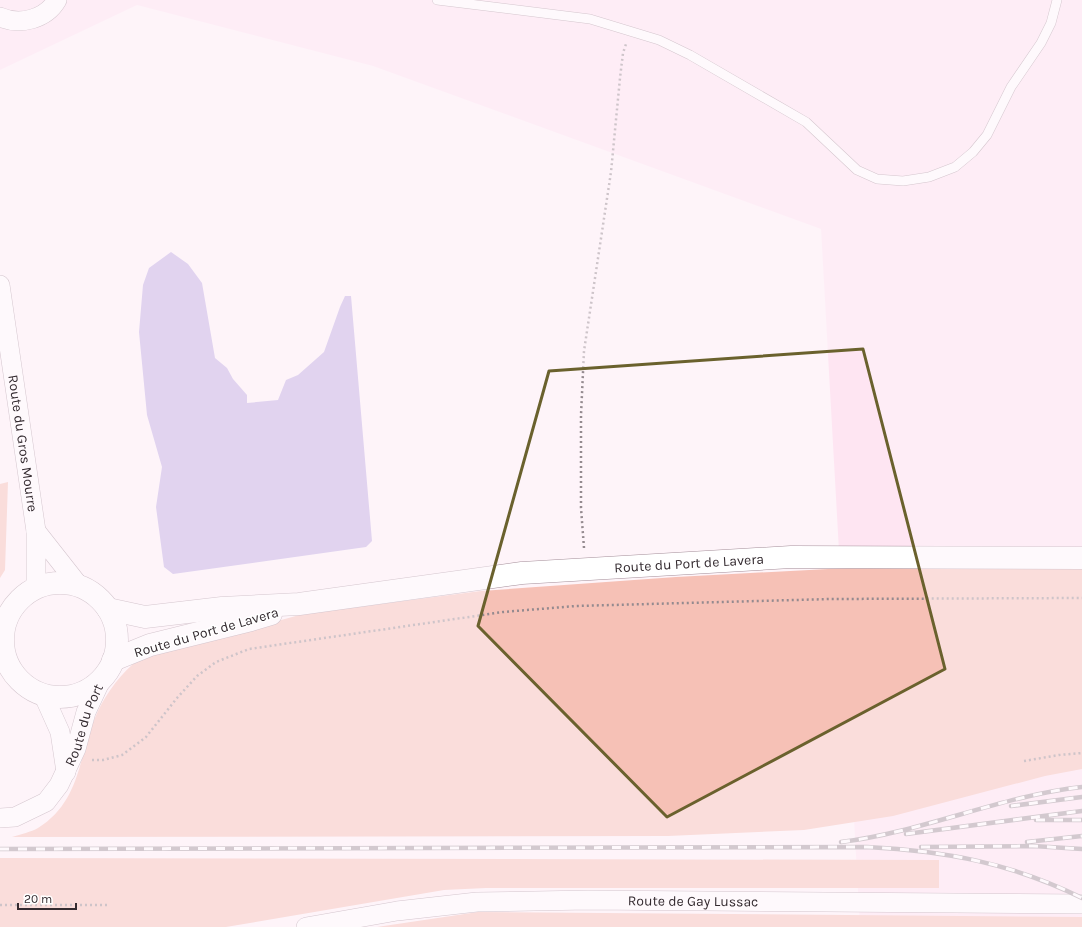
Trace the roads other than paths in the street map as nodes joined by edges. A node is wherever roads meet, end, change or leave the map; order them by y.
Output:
1 (437, 0) edge
2 (1057, 0) edge
3 (58, 2) edge
4 (5, 22) edge
5 (0, 285) edge
6 (36, 531) junction
7 (1082, 558) edge
8 (80, 587) junction
9 (36, 588) junction
10 (299, 604) junction
11 (108, 609) junction
12 (3, 622) edge
13 (114, 660) junction
14 (7, 675) edge
15 (102, 678) junction
16 (43, 694) junction
17 (69, 764) junction
18 (0, 818) edge
19 (1082, 904) edge
20 (306, 927) edge

1 - 2 lane
3 - 4 street
5 - 6 street, Route du Gros Mourre
6 - 8 street, Route du Gros Mourre
6 - 9 street, Route du Gros Mourre
7 - 10 street, Route du Port de Lavera
8 - 9 street
8 - 11 street
9 - 12 street
10 - 11 street, Route du Port de Lavera
10 - 13 street, Route du Port de Lavera
11 - 13 street
12 - 14 street
13 - 15 street
14 - 16 street
15 - 16 street
15 - 17 street, Route du Port
16 - 17 street, Route du Port
17 - 18 street, Route du Port
19 - 20 street, Route de Gay Lussac

